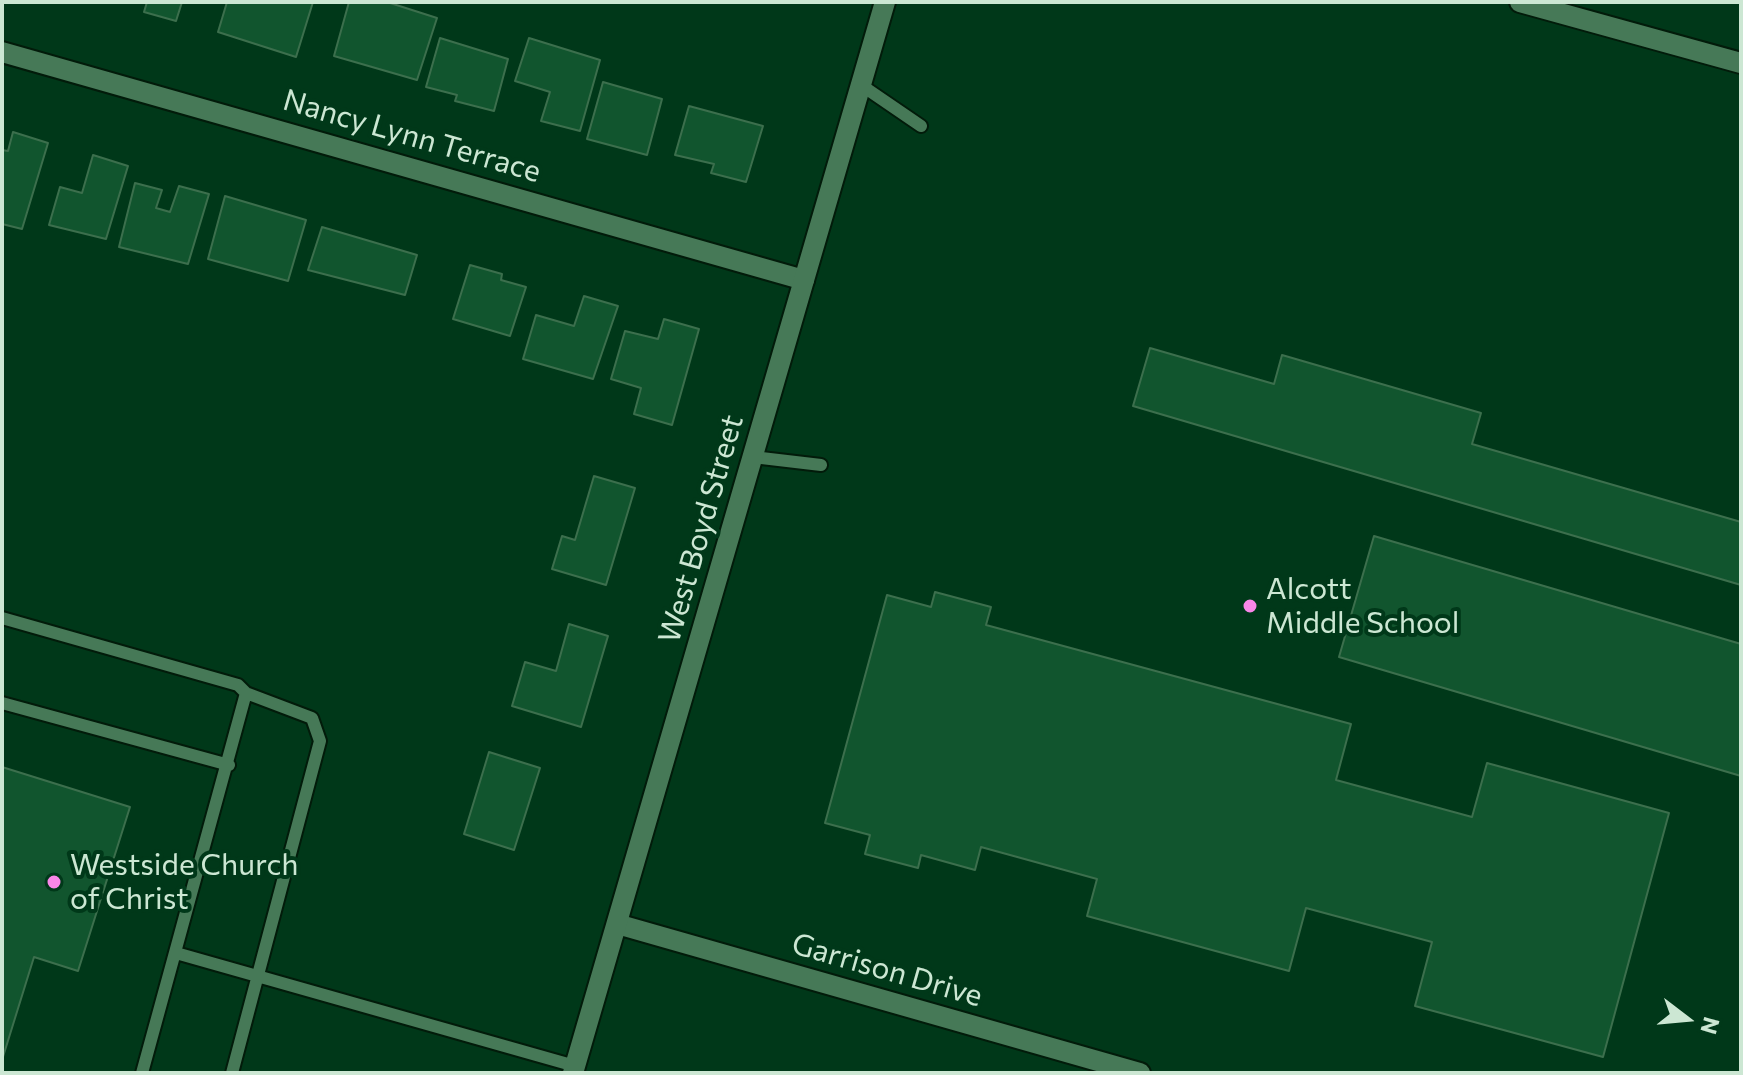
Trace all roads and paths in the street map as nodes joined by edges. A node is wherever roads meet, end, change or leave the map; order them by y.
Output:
1 (885, 2) edge
2 (1520, 2) edge
3 (2, 52) edge
4 (1741, 63) edge
5 (861, 85) junction
6 (921, 126) dead end
7 (804, 280) junction
8 (753, 457) junction
9 (821, 465) dead end
10 (2, 618) edge
11 (246, 693) junction
12 (2, 703) edge
13 (229, 765) junction
14 (617, 924) junction
15 (176, 953) junction
16 (259, 977) junction
17 (574, 1070) edge
18 (142, 1073) edge
19 (232, 1073) edge
20 (1140, 1073) edge

1 - 5 street, West Boyd Street
2 - 4 street
3 - 7 street, Nancy Lynn Terrace
5 - 6 lane
5 - 7 street, West Boyd Street
7 - 8 street, West Boyd Street
8 - 9 lane
8 - 14 street, West Boyd Street
10 - 11 lane
11 - 13 lane
11 - 16 lane
12 - 13 lane
13 - 15 lane
14 - 17 street, West Boyd Street
14 - 20 street, Garrison Drive
15 - 16 lane
15 - 18 lane
16 - 17 lane
16 - 19 lane

